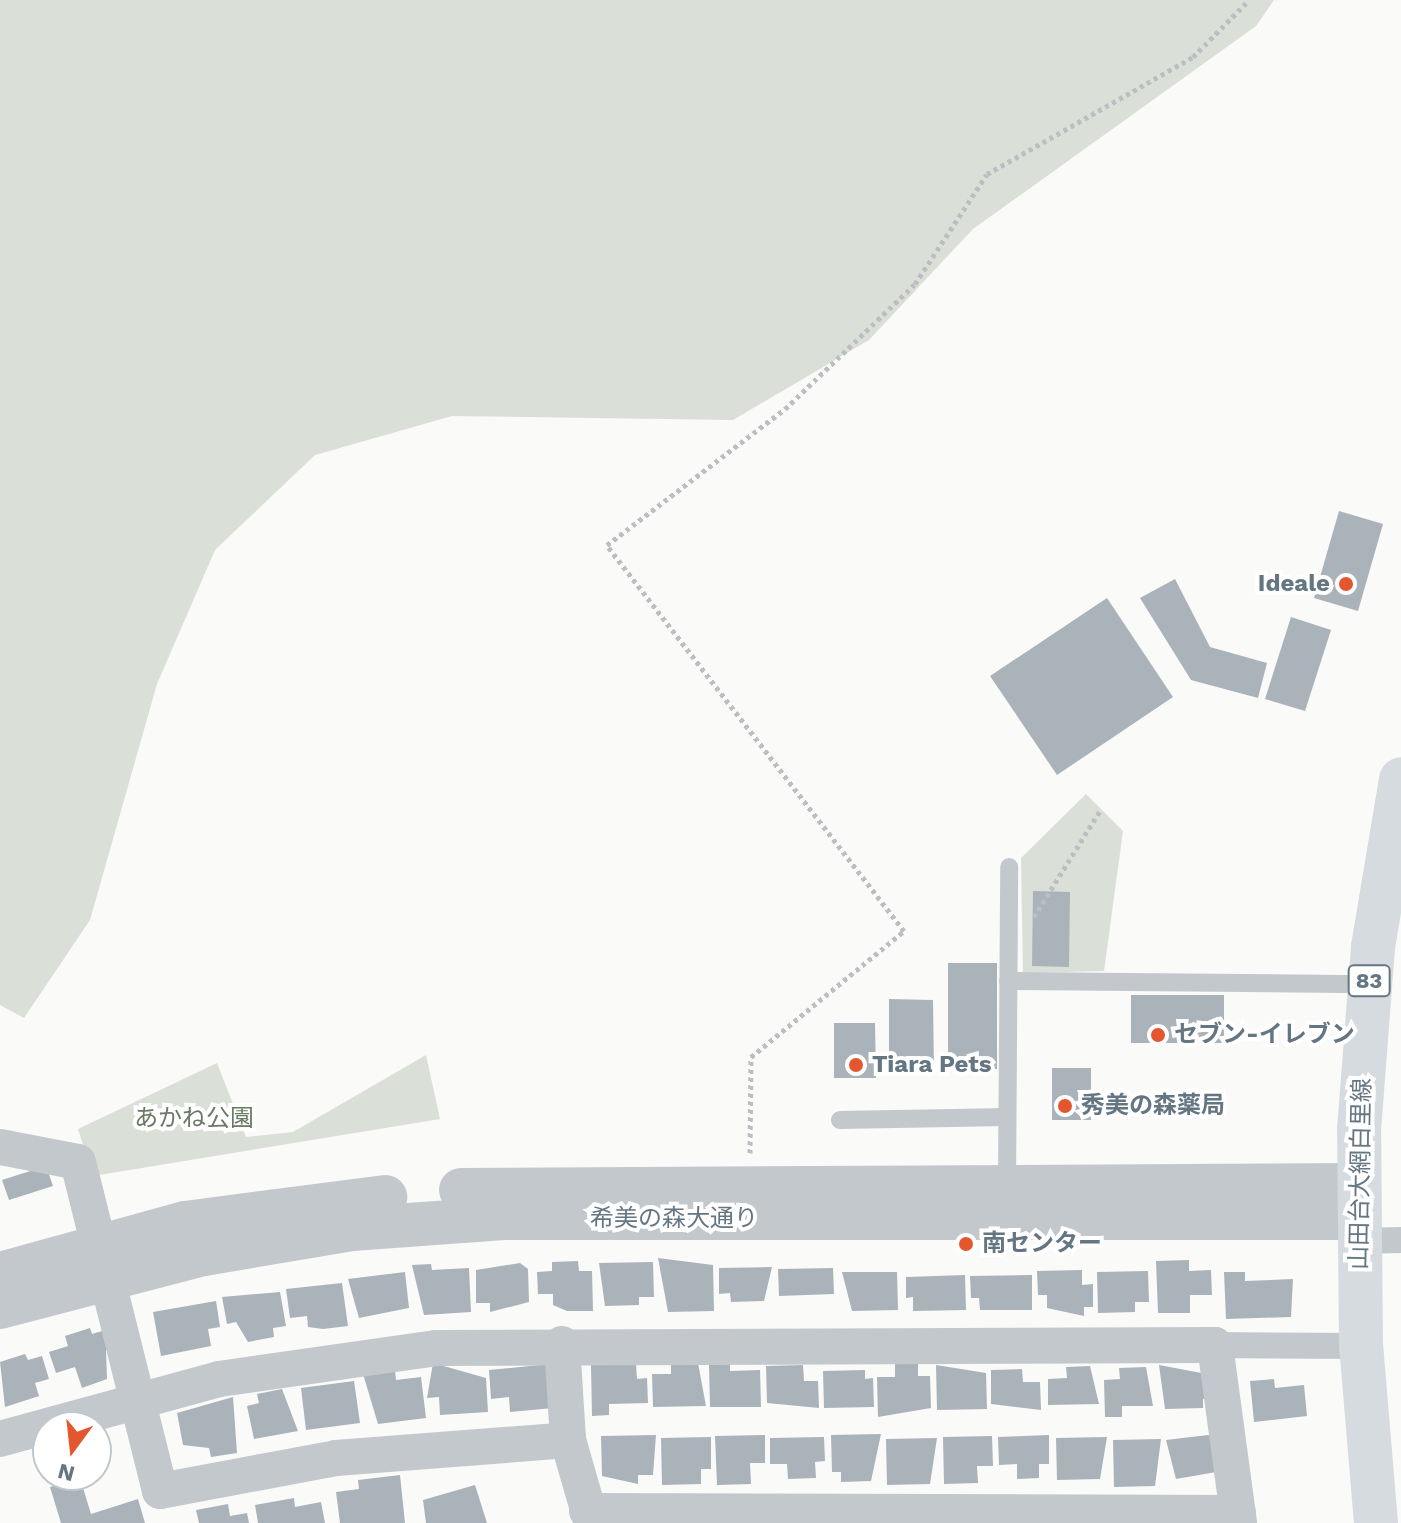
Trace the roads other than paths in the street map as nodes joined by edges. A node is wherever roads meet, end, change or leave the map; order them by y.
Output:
1 (1401, 779) edge
2 (1009, 867) dead end
3 (1008, 981) junction
4 (1369, 984) junction
5 (1007, 1117) junction
6 (840, 1120) dead end
7 (0, 1147) edge
8 (1007, 1185) junction
9 (750, 1202) junction
10 (1369, 1221) edge
11 (102, 1260) junction
12 (0, 1274) edge
13 (0, 1307) edge
14 (562, 1344) junction
15 (1215, 1345) junction
16 (1361, 1346) junction
17 (135, 1398) junction
18 (0, 1439) edge
19 (568, 1440) junction
20 (590, 1517) edge
21 (1238, 1518) edge
22 (1376, 1523) edge

1 - 4 main road, 山田台大網白里線 / 83
2 - 3 lane
3 - 4 lane
3 - 5 lane
4 - 10 main road, 山田台大網白里線 / 83
5 - 6 lane
5 - 8 lane
7 - 11 street
8 - 9 street, 希美の森大通り
8 - 10 street, 希美の森大通り
9 - 10 street, 希美の森大通り
9 - 11 street, 希美の森大通り
10 - 16 main road, 山田台大網白里線 / 83
11 - 12 street, 希美の森大通り
11 - 13 street, 希美の森大通り
11 - 17 street
14 - 15 street
14 - 17 street
14 - 19 street
15 - 16 street
15 - 21 street
16 - 22 main road, 山田台大網白里線 / 83
17 - 18 street
17 - 19 street
19 - 20 street
20 - 21 street

